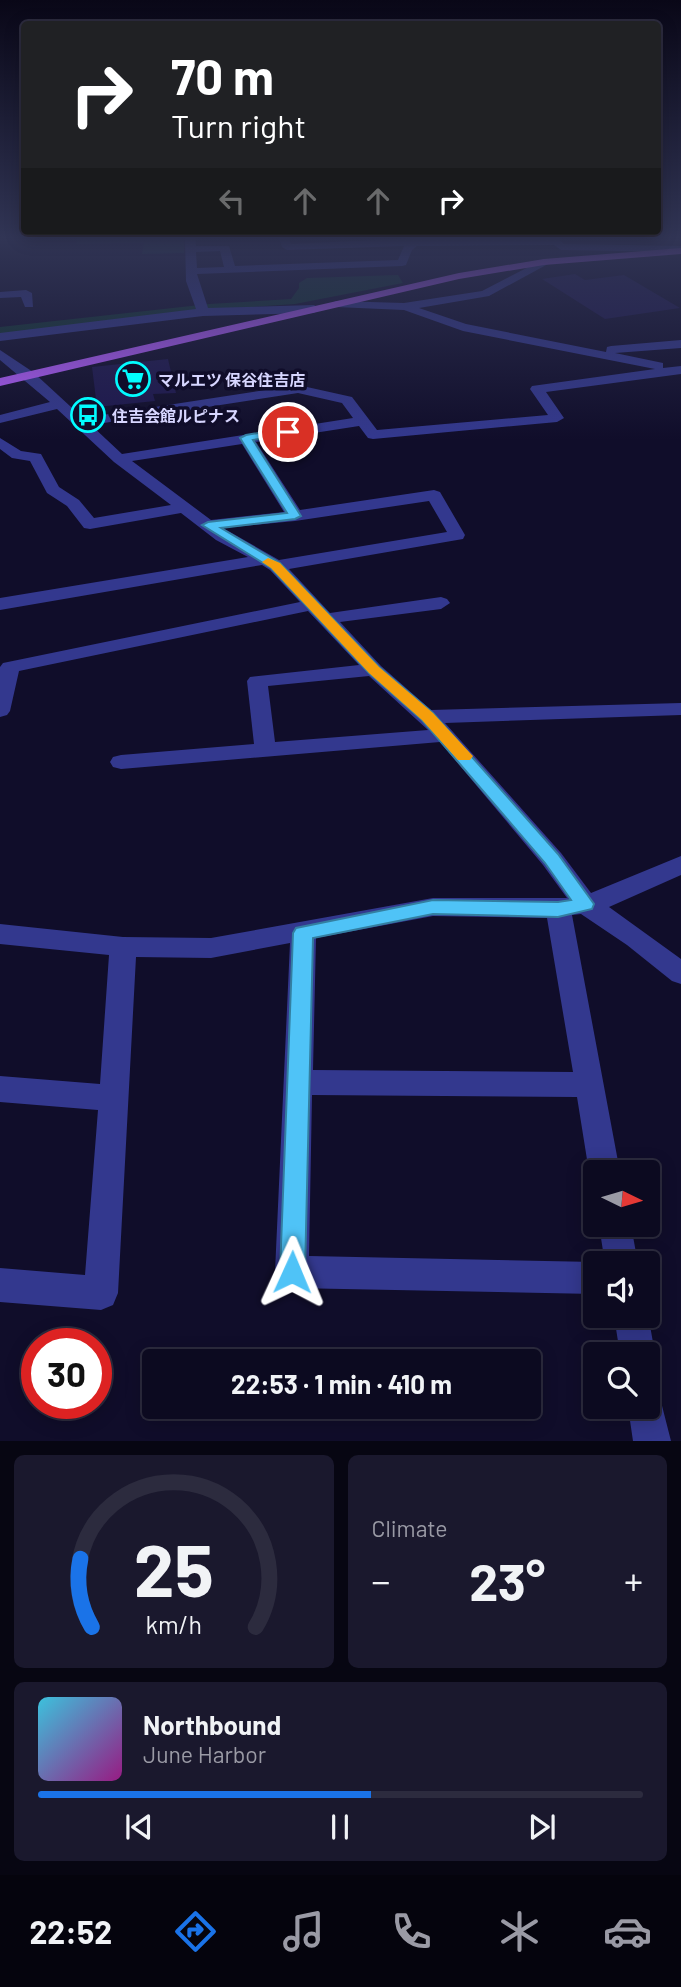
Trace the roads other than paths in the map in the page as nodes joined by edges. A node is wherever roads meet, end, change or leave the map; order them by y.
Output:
1 (201, 305) edge
2 (331, 305) edge
3 (365, 305) edge
4 (416, 305) edge
5 (405, 307) junction
6 (314, 309) junction
7 (203, 312) junction
8 (0, 337) edge
9 (681, 344) edge
10 (581, 352) junction
11 (0, 354) edge
12 (680, 370) edge
13 (28, 375) junction
14 (0, 382) edge
15 (60, 404) junction
16 (0, 419) edge
17 (362, 421) junction
18 (79, 423) junction
19 (246, 438) junction
20 (0, 442) edge
21 (119, 459) junction
22 (185, 508) junction
23 (295, 516) junction
24 (208, 525) junction
25 (269, 563) junction
26 (442, 603) dead end
27 (0, 604) edge
28 (318, 612) junction
29 (374, 670) junction
30 (681, 709) edge
31 (0, 711) edge
32 (428, 716) junction
33 (446, 735) junction
34 (265, 749) junction
35 (121, 762) dead end
36 (681, 864) edge
37 (571, 907) junction
38 (303, 933) junction
39 (0, 934) edge
40 (122, 947) junction
41 (681, 974) edge
42 (297, 1082) junction
43 (589, 1085) junction
44 (0, 1089) edge
45 (111, 1098) junction
46 (603, 1160) edge
47 (583, 1278) edge
48 (0, 1285) edge
49 (648, 1419) edge
50 (652, 1441) edge

1 - 7 street
2 - 6 main road
3 - 5 street
4 - 5 street
5 - 10 street
6 - 7 street
6 - 13 main road
7 - 8 street
9 - 10 street
10 - 12 street
11 - 13 street
12 - 17 street
13 - 14 main road
13 - 15 street
15 - 16 street
15 - 18 street
17 - 18 street
17 - 19 street
18 - 21 street
19 - 21 street
19 - 23 street
20 - 22 street
21 - 22 street
22 - 24 street
23 - 24 street
23 - 25 street
24 - 25 street
25 - 27 street
25 - 28 street
26 - 28 street
28 - 29 street
28 - 31 street
29 - 32 street
29 - 34 street
30 - 32 street
32 - 33 street
33 - 34 street
33 - 37 street
34 - 35 street
36 - 37 street
37 - 38 street
37 - 41 street
37 - 43 street
38 - 40 street
38 - 42 street
39 - 40 street
40 - 45 street
42 - 43 street
42 - 47 street
43 - 46 street
44 - 45 street
45 - 48 street
49 - 50 street

